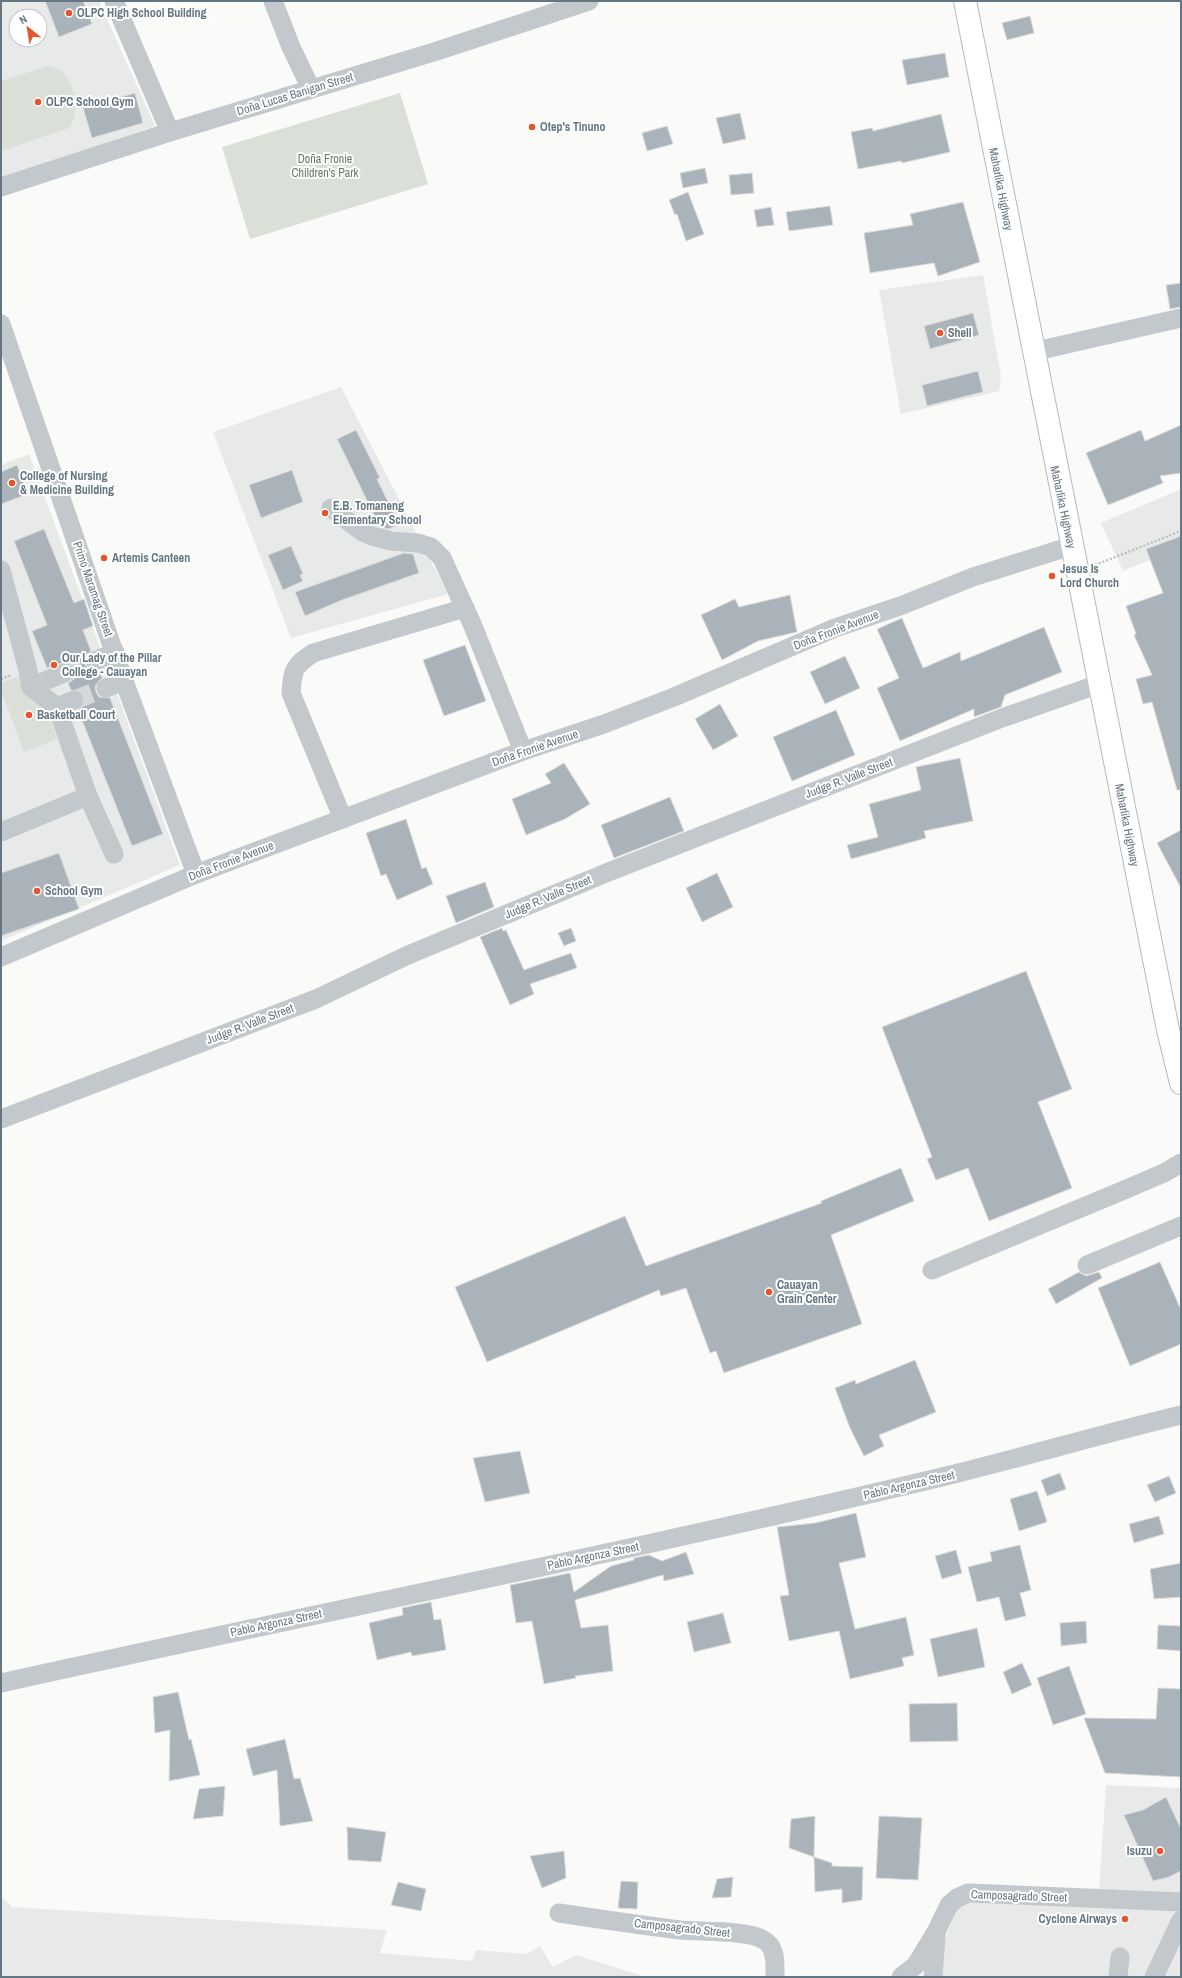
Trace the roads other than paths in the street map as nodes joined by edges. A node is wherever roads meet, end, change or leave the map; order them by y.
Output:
1 (114, 1) edge
2 (273, 1) edge
3 (589, 1) edge
4 (965, 1) edge
5 (561, 5) edge
6 (311, 89) junction
7 (170, 132) junction
8 (1, 187) edge
9 (1181, 318) edge
10 (1, 324) edge
11 (1032, 352) junction
12 (332, 508) dead end
13 (1071, 546) junction
14 (1, 570) edge
15 (465, 608) junction
16 (114, 652) junction
17 (95, 661) tunnel mouth
18 (64, 673) tunnel mouth
19 (124, 681) junction
20 (1099, 684) junction
21 (31, 686) junction
22 (106, 688) tunnel mouth
23 (74, 700) tunnel mouth
24 (57, 707) junction
25 (524, 751) junction
26 (88, 796) junction
27 (343, 819) junction
28 (1, 832) edge
29 (114, 854) dead end
30 (196, 874) junction
31 (1, 957) edge
32 (1174, 1029) edge
33 (1181, 1082) edge
34 (1, 1119) edge
35 (1181, 1163) edge
36 (1181, 1226) edge
37 (1087, 1265) dead end
38 (932, 1270) dead end
39 (1181, 1415) edge
40 (1, 1683) edge
41 (1181, 1902) edge
42 (559, 1913) dead end
43 (1181, 1920) edge
44 (936, 1932) junction
45 (1120, 1957) dead end
46 (775, 1977) edge
47 (901, 1977) edge
48 (933, 1977) edge
49 (1118, 1977) edge
50 (1154, 1977) edge

1 - 7 street
2 - 6 street
3 - 5 street, Doña Lucas Banigan Street
4 - 11 highway, Maharlika Highway
5 - 6 street, Doña Lucas Banigan Street
6 - 7 street, Doña Lucas Banigan Street
7 - 8 street, Doña Lucas Banigan Street
9 - 11 street
10 - 16 street, Primo Maramag Street
11 - 13 highway, Maharlika Highway
12 - 15 street
13 - 20 highway, Maharlika Highway
13 - 25 street, Doña Fronie Avenue
14 - 21 street
15 - 25 street
15 - 27 street
16 - 17 street
16 - 19 street, Primo Maramag Street
18 - 21 street
19 - 22 street
19 - 30 street, Primo Maramag Street
20 - 32 highway, Maharlika Highway
20 - 34 street, Judge R. Valle Street
21 - 24 street
23 - 24 street
24 - 26 street
25 - 27 street, Doña Fronie Avenue
26 - 28 street
26 - 29 street
27 - 30 street, Doña Fronie Avenue
30 - 31 street, Doña Fronie Avenue
32 - 33 highway, Maharlika Highway
35 - 38 street
36 - 37 street
39 - 40 street, Pablo Argonza Street
41 - 44 street, Camposagrado Street
42 - 46 street, Camposagrado Street
43 - 50 street
44 - 47 street, Camposagrado Street
44 - 48 street
45 - 49 street

